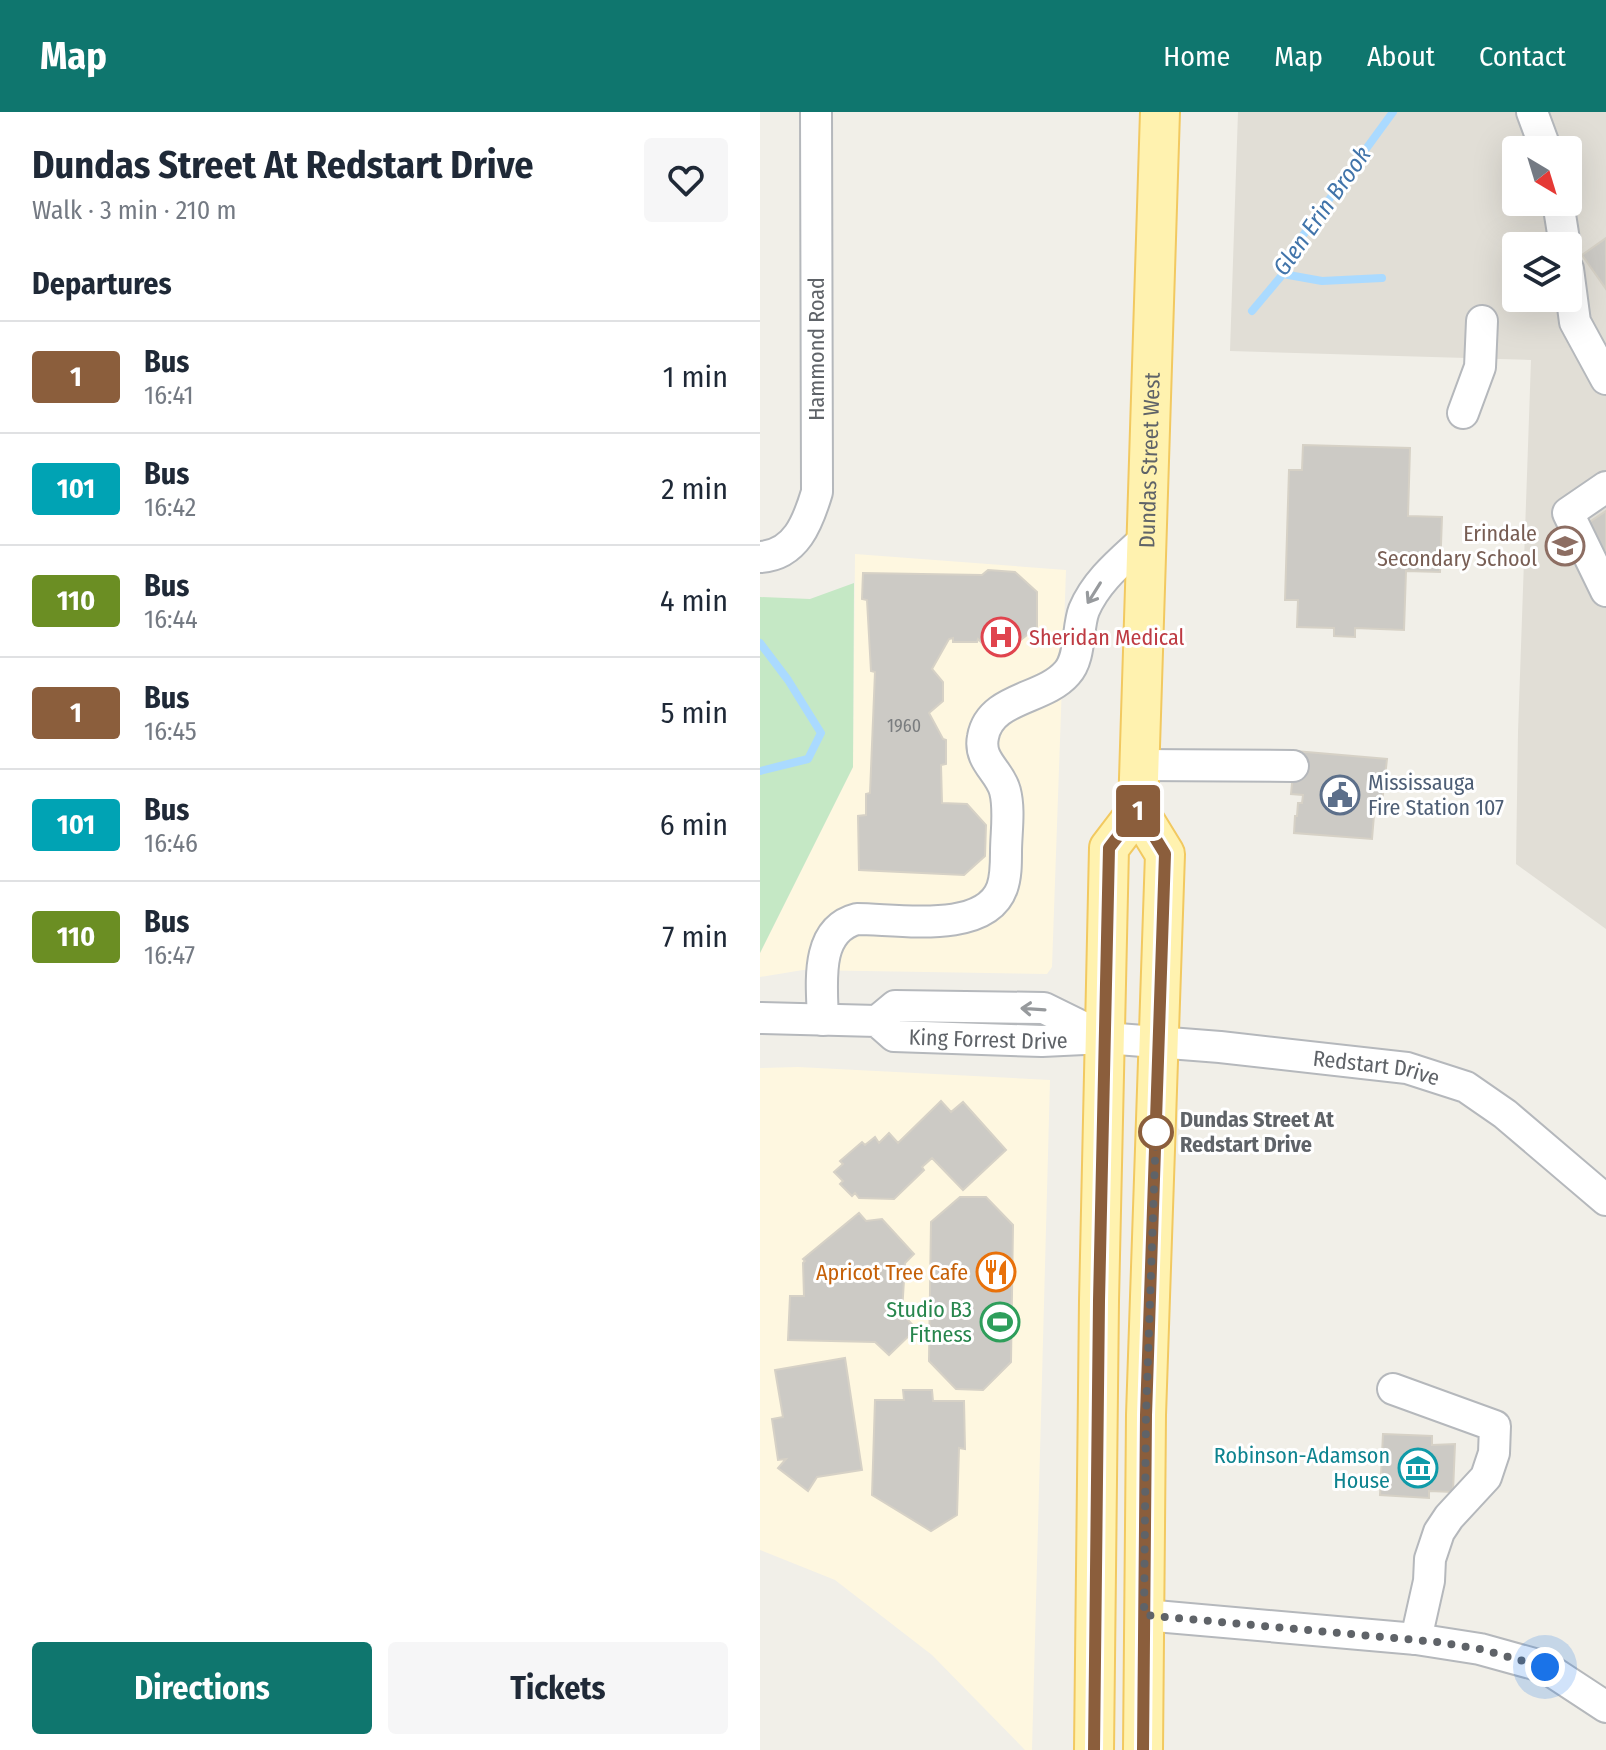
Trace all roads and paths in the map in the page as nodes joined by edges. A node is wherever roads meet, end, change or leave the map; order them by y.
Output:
1 (816, 112) edge
2 (1160, 112) edge
3 (1532, 112) edge
4 (1541, 136) edge
5 (1574, 312) edge
6 (1482, 321) dead end
7 (1606, 379) edge
8 (1463, 413) dead end
9 (1606, 487) edge
10 (1147, 537) junction
11 (760, 557) edge
12 (1606, 591) edge
13 (1139, 765) junction
14 (1293, 766) dead end
15 (1138, 810) junction
16 (760, 1018) edge
17 (823, 1020) junction
18 (1105, 1038) junction
19 (1159, 1042) junction
20 (1606, 1200) edge
21 (1393, 1389) dead end
22 (1144, 1615) junction
23 (1416, 1639) junction
24 (1606, 1707) edge
25 (1094, 1750) edge
26 (1143, 1750) edge

1 - 11 street, Hammond Road
2 - 10 main road, Dundas Street West
3 - 4 street
5 - 7 street
6 - 8 street
9 - 12 street
10 - 13 main road, Dundas Street West
10 -> 17 street
13 - 14 street
13 - 15 main road, Dundas Street West
15 - 18 main road
15 - 19 main road
16 - 17 street, King Forrest Drive
17 - 18 street, King Forrest Drive
18 - 19 street, Redstart Drive
18 - 25 main road
19 - 20 street, Redstart Drive
19 - 22 main road
21 - 23 street
22 - 23 street
22 - 26 main road
23 - 24 street

